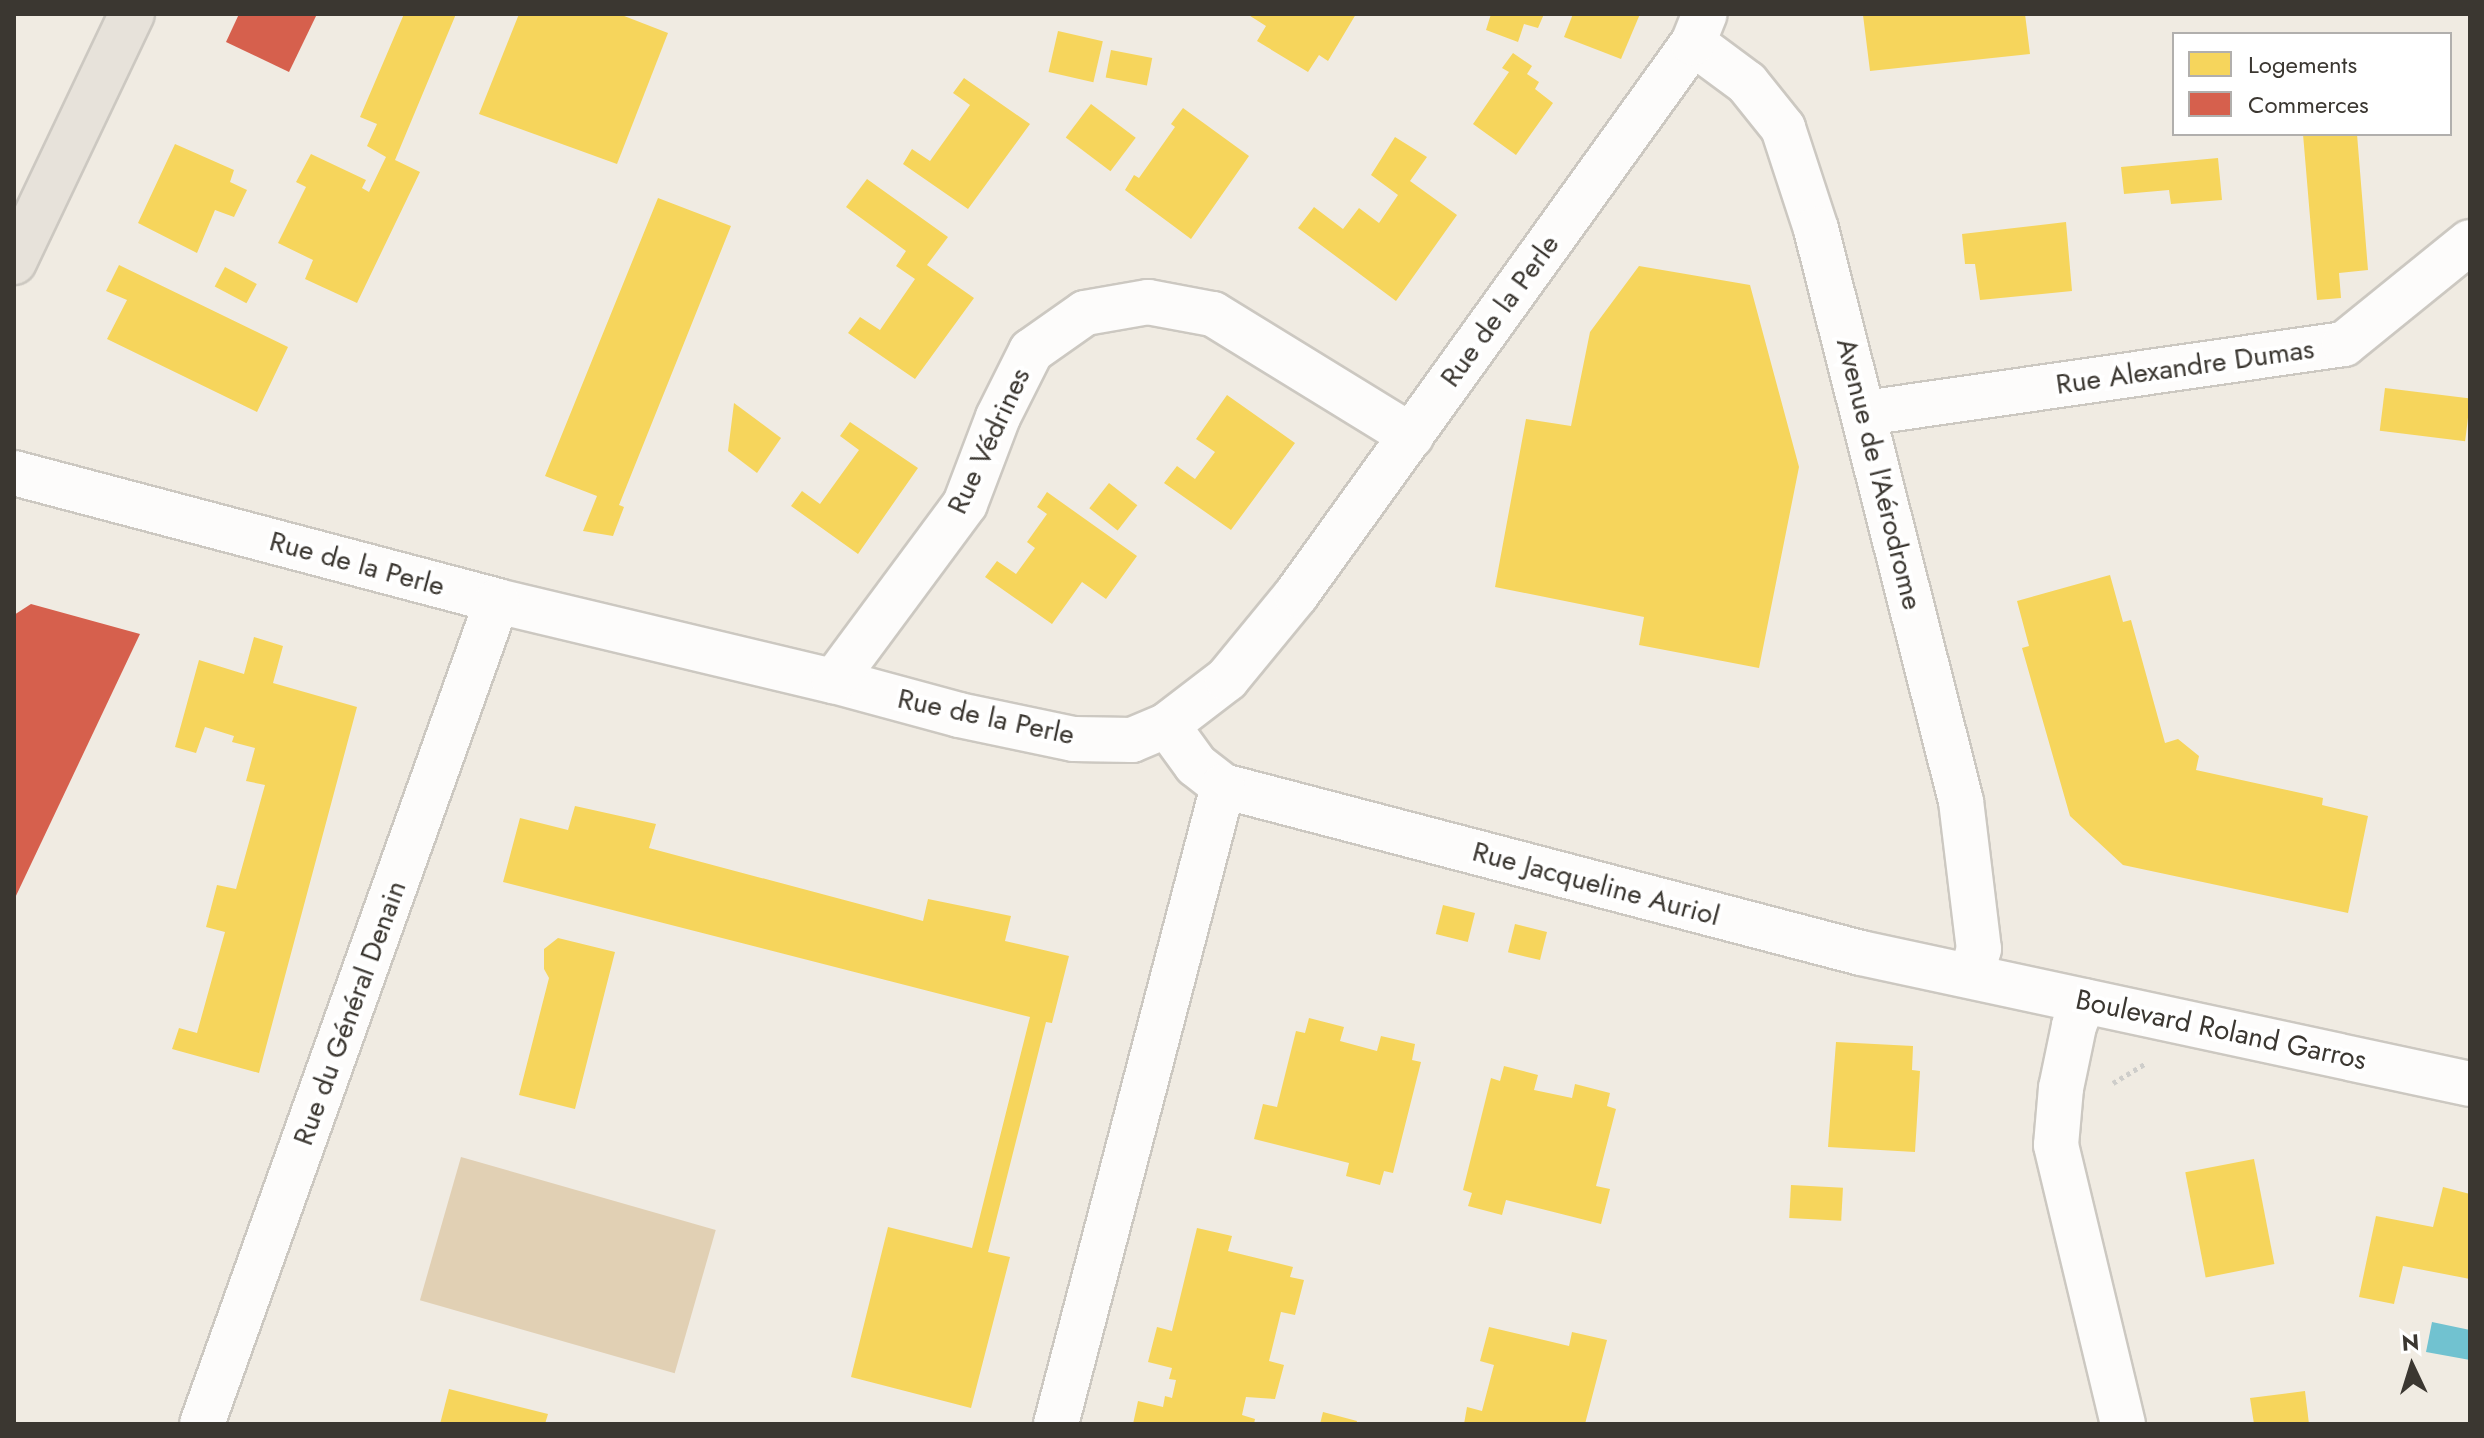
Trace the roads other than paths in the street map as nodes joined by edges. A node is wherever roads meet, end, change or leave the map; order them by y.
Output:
1 (132, 14) edge
2 (1699, 28) edge
3 (2470, 242) edge
4 (14, 262) edge
5 (1865, 413) junction
6 (1411, 436) junction
7 (14, 473) edge
8 (497, 601) junction
9 (834, 681) junction
10 (1167, 725) junction
11 (1223, 786) junction
12 (1971, 976) junction
13 (2084, 1001) junction
14 (2470, 1084) edge
15 (202, 1424) edge
16 (1056, 1424) edge
17 (2123, 1424) edge

1 - 4 main road
2 - 5 street, Avenue de l'Aérodrome
2 - 6 street, Rue de la Perle
3 - 5 street, Rue Alexandre Dumas
5 - 12 street, Avenue de l'Aérodrome
6 - 9 street, Rue Védrines
6 - 10 street, Rue de la Perle
7 - 8 street, Rue de la Perle
8 - 9 street, Rue de la Perle
8 - 15 street, Rue du Général Denain
9 - 10 street, Rue de la Perle
10 - 11 street, Rue Jacqueline Auriol
11 - 12 street, Rue Jacqueline Auriol
11 - 16 street
12 - 13 street, Boulevard Roland Garros
13 - 14 street, Boulevard Roland Garros
13 - 17 street

